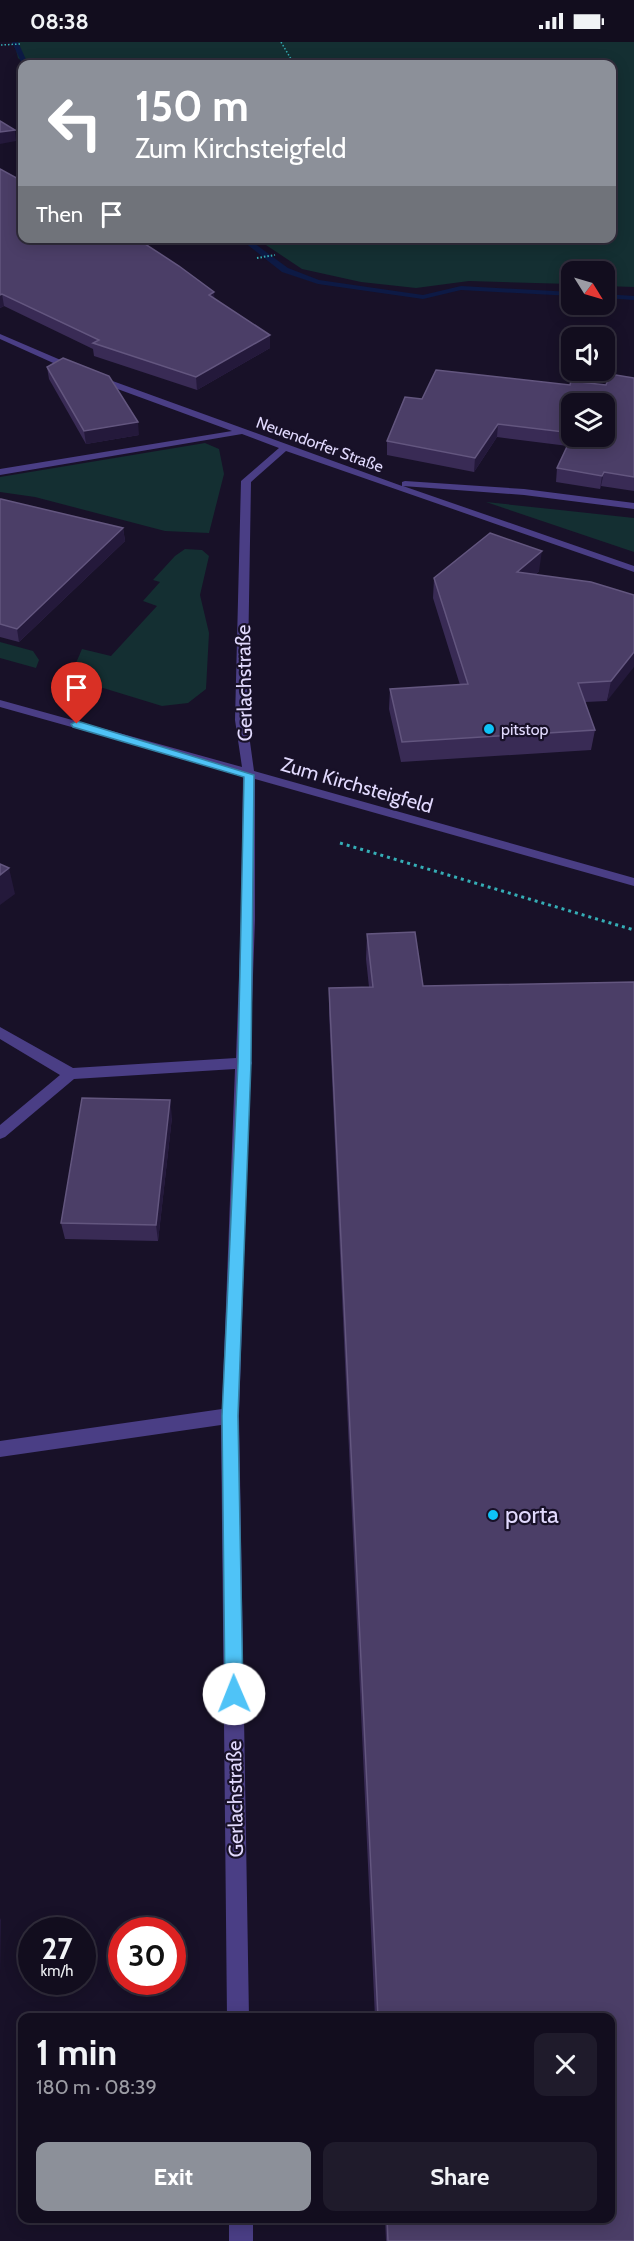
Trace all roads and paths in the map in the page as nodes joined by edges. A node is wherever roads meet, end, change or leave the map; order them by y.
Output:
1 (281, 42) edge
2 (20, 44) dead end
3 (1, 45) edge
4 (292, 60) edge
5 (275, 255) dead end
6 (257, 258) dead end
7 (0, 336) edge
8 (243, 432) junction
9 (286, 446) junction
10 (0, 472) edge
11 (384, 483) junction
12 (634, 506) edge
13 (634, 569) edge
14 (0, 703) edge
15 (249, 775) junction
16 (340, 843) dead end
17 (634, 882) edge
18 (634, 930) edge
19 (0, 1032) edge
20 (245, 1063) junction
21 (70, 1074) junction
22 (0, 1133) edge
23 (230, 1416) junction
24 (0, 1449) edge
25 (238, 2013) edge
26 (241, 2223) edge
27 (241, 2241) edge

1 - 4 path
2 - 3 path
5 - 6 path
7 - 8 street, Neuendorfer Straße
8 - 9 street, Neuendorfer Straße
8 - 10 street
9 - 11 street, Neuendorfer Straße
9 - 15 street, Gerlachstraße
11 - 12 street
11 - 13 street, Neuendorfer Straße
14 - 15 street, Zum Kirchsteigfeld
15 - 17 street, Zum Kirchsteigfeld
15 - 20 street, Gerlachstraße
16 - 18 path
19 - 21 street
20 - 21 street
20 - 23 street, Gerlachstraße
21 - 22 street
23 - 24 street
23 - 25 street, Gerlachstraße
26 - 27 street

